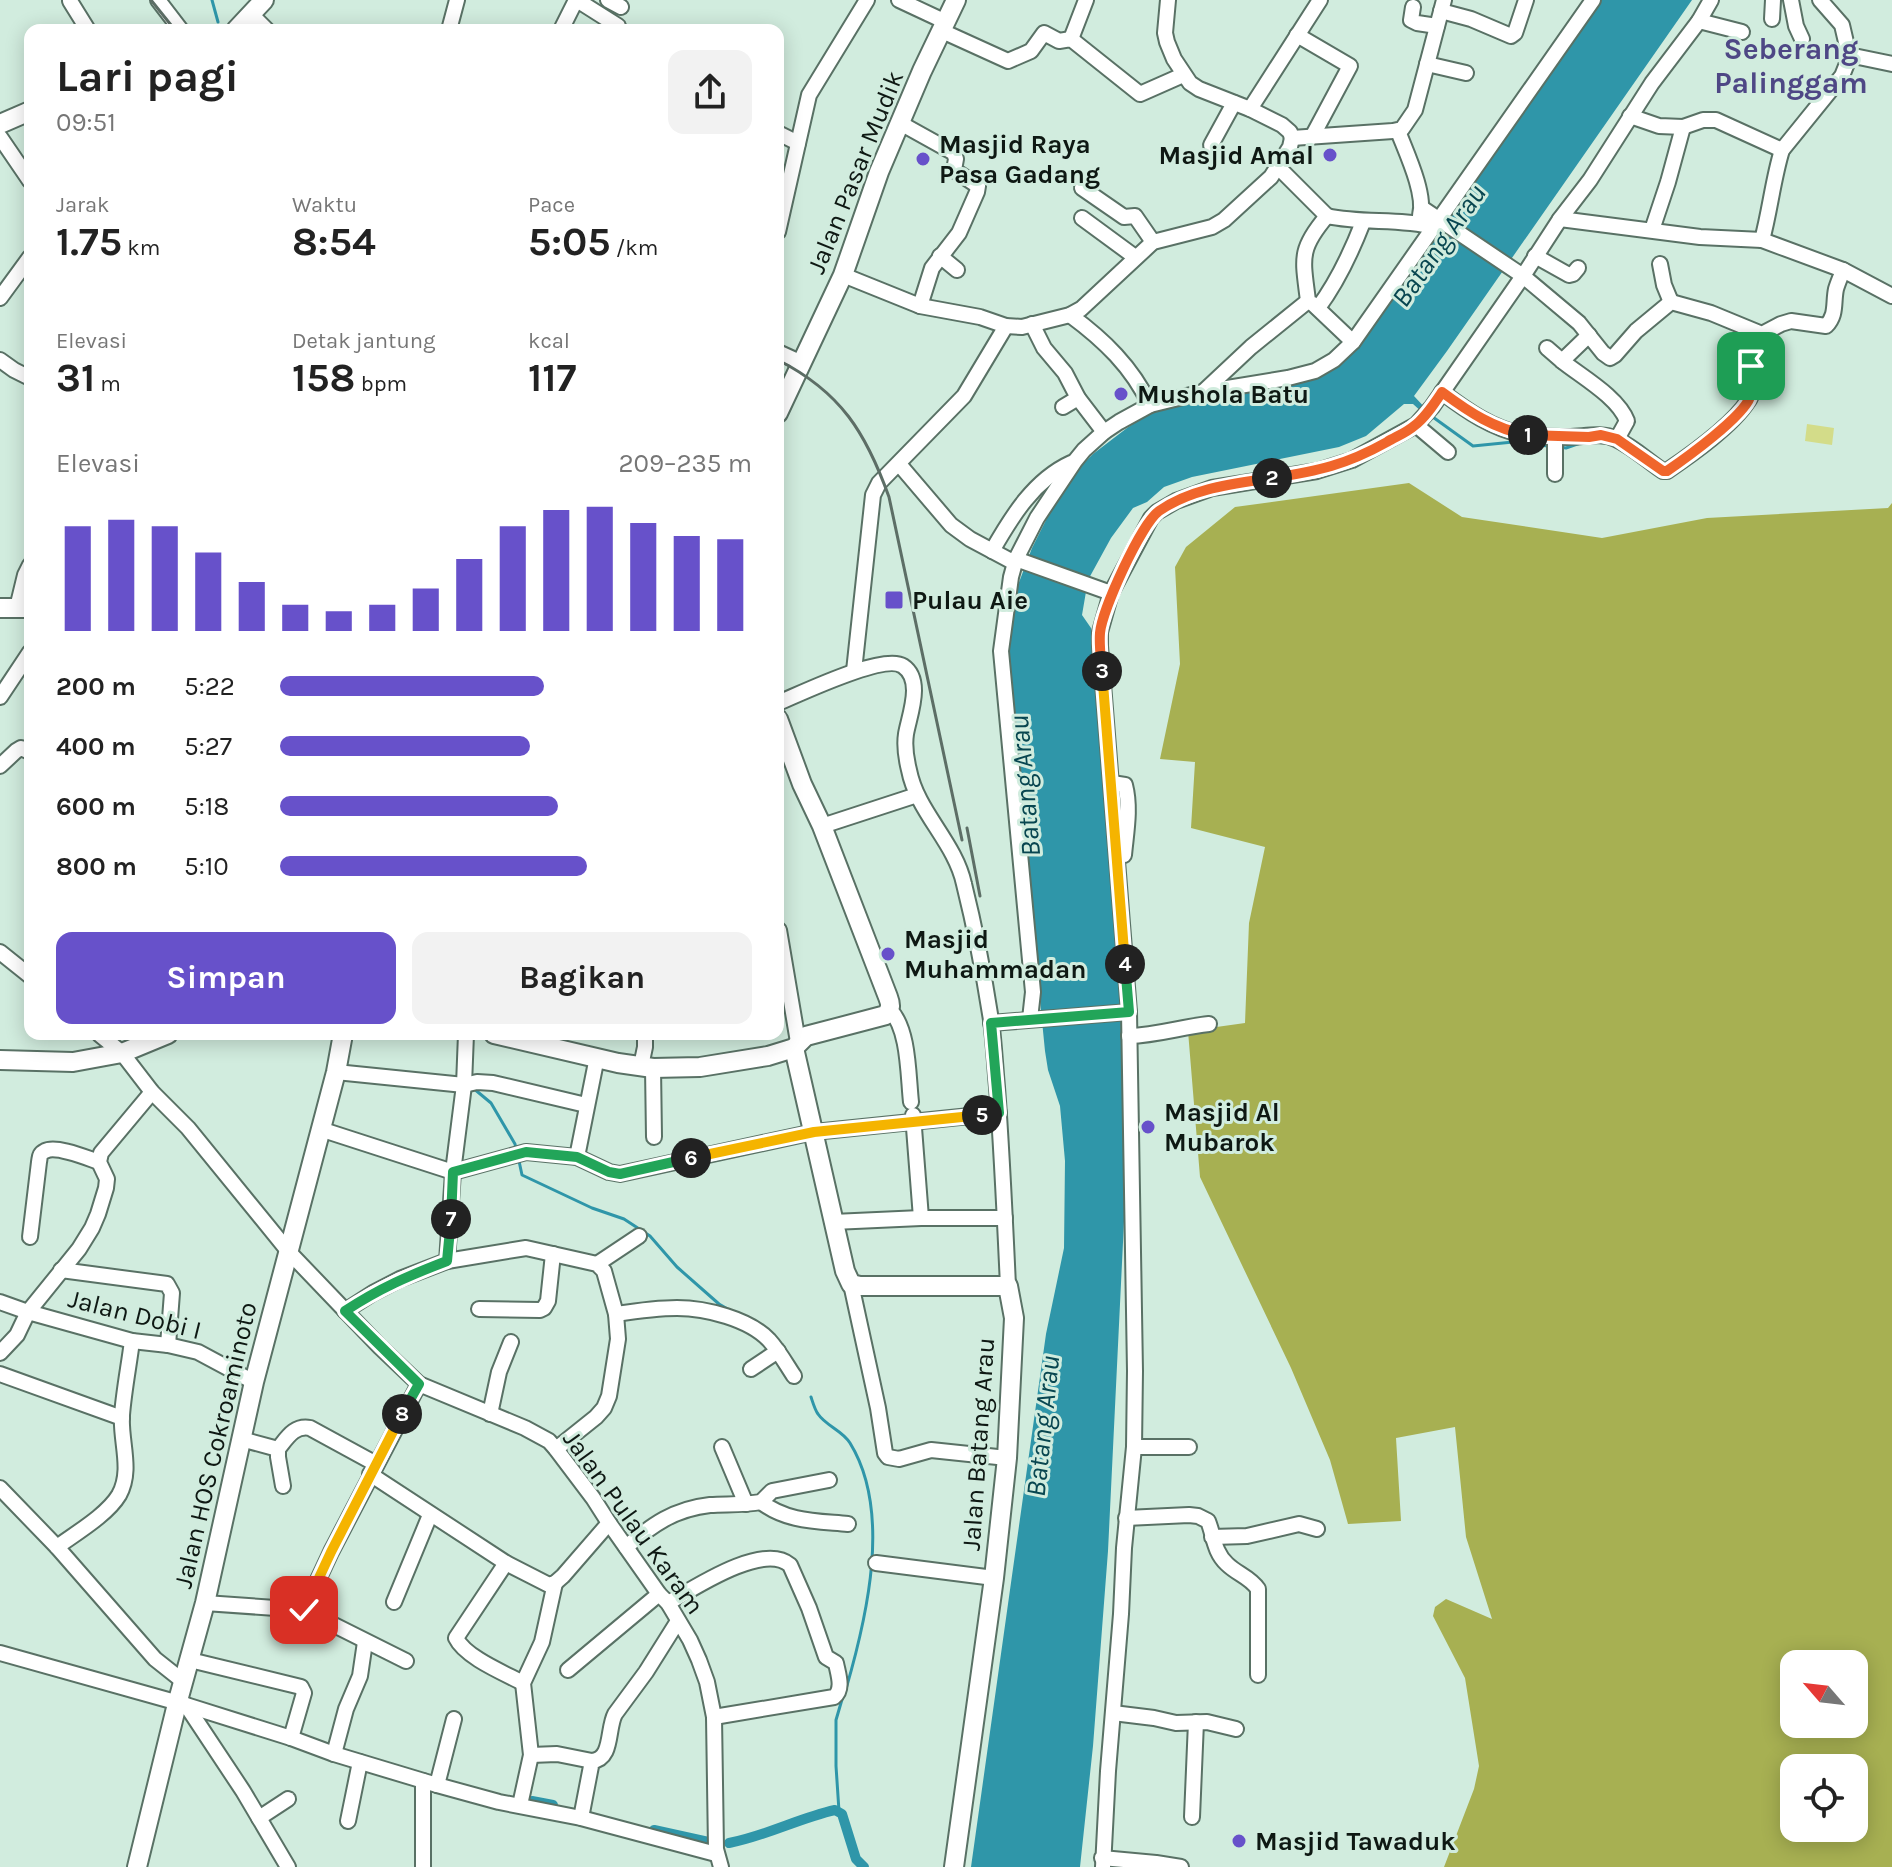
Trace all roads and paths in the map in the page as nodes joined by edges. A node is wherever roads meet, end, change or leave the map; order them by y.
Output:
1 (158, 0) edge
2 (264, 0) edge
3 (457, 0) edge
4 (576, 0) edge
5 (867, 0) edge
6 (899, 0) edge
7 (956, 0) edge
8 (1086, 0) edge
9 (1168, 0) edge
10 (1320, 0) edge
11 (1526, 0) edge
12 (1593, 0) edge
13 (1711, 0) edge
14 (1773, 0) edge
15 (70, 1) edge
16 (1820, 2) edge
17 (1443, 5) edge
18 (1413, 7) dead end
19 (1792, 7) edge
20 (251, 14) junction
21 (1772, 19) dead end
22 (1699, 21) junction
23 (84, 24) edge
24 (176, 24) edge
25 (242, 24) edge
26 (261, 24) edge
27 (451, 24) edge
28 (564, 24) edge
29 (615, 24) edge
30 (1437, 26) junction
31 (944, 27) junction
32 (1742, 32) dead end
33 (1297, 35) junction
34 (1071, 39) junction
35 (1802, 39) dead end
36 (1849, 55) junction
37 (1427, 64) junction
38 (1892, 64) edge
39 (1466, 73) dead end
40 (1183, 75) junction
41 (1234, 103) junction
42 (1250, 109) junction
43 (24, 114) edge
44 (1630, 116) junction
45 (900, 123) junction
46 (0, 124) edge
47 (1683, 127) junction
48 (1398, 131) junction
49 (784, 136) edge
50 (0, 137) edge
51 (1312, 137) junction
52 (1292, 138) junction
53 (798, 143) junction
54 (1211, 145) dead end
55 (1782, 150) junction
56 (1278, 167) junction
57 (24, 172) edge
58 (1082, 188) dead end
59 (784, 202) edge
60 (1327, 216) junction
61 (1419, 216) junction
62 (1082, 218) dead end
63 (1560, 219) junction
64 (1363, 222) junction
65 (1438, 223) junction
66 (1652, 230) junction
67 (1762, 240) junction
68 (1153, 242) junction
69 (940, 256) junction
70 (1535, 256) junction
71 (1135, 257) junction
72 (1660, 264) dead end
73 (24, 265) edge
74 (1578, 268) dead end
75 (957, 270) dead end
76 (1843, 270) junction
77 (1518, 274) junction
78 (843, 275) junction
79 (1892, 296) edge
80 (0, 298) edge
81 (1671, 302) junction
82 (1313, 304) junction
83 (920, 306) junction
84 (1070, 315) junction
85 (1032, 324) junction
86 (1006, 326) junction
87 (1762, 334) junction
88 (1589, 335) junction
89 (1353, 342) junction
90 (1547, 348) dead end
91 (784, 355) edge
92 (0, 360) edge
93 (1562, 361) junction
94 (802, 363) junction
95 (24, 375) edge
96 (1203, 392) junction
97 (1442, 392) junction
98 (1078, 398) junction
99 (784, 400) edge
100 (1150, 405) junction
101 (1063, 407) dead end
102 (1418, 422) junction
103 (1104, 432) junction
104 (1617, 439) junction
105 (1555, 444) junction
106 (1448, 452) dead end
107 (1075, 461) junction
108 (899, 464) junction
109 (1555, 474) dead end
110 (992, 551) junction
111 (1018, 561) junction
112 (24, 579) edge
113 (1109, 592) junction
114 (16, 608) edge
115 (24, 661) edge
116 (854, 671) junction
117 (0, 697) edge
118 (784, 700) edge
119 (784, 735) edge
120 (24, 749) edge
121 (0, 766) edge
122 (917, 795) junction
123 (822, 826) junction
124 (0, 952) edge
125 (784, 964) edge
126 (24, 971) edge
127 (890, 1010) junction
128 (1127, 1012) junction
129 (1033, 1019) junction
130 (991, 1023) junction
131 (1209, 1024) dead end
132 (1129, 1036) junction
133 (106, 1040) edge
134 (153, 1040) edge
135 (342, 1040) edge
136 (466, 1040) edge
137 (521, 1040) edge
138 (645, 1040) edge
139 (796, 1045) junction
140 (122, 1053) junction
141 (597, 1057) junction
142 (0, 1060) edge
143 (647, 1067) junction
144 (336, 1072) junction
145 (464, 1085) junction
146 (152, 1092) junction
147 (586, 1105) junction
148 (912, 1113) junction
149 (999, 1113) junction
150 (320, 1129) junction
151 (814, 1132) junction
152 (654, 1137) dead end
153 (577, 1157) junction
154 (99, 1162) junction
155 (453, 1172) junction
156 (921, 1218) junction
157 (1005, 1218) junction
158 (833, 1222) junction
159 (639, 1236) dead end
160 (30, 1237) dead end
161 (289, 1252) junction
162 (553, 1254) junction
163 (447, 1261) junction
164 (597, 1264) junction
165 (61, 1270) junction
166 (851, 1284) junction
167 (1008, 1286) junction
168 (0, 1302) edge
169 (479, 1309) dead end
170 (345, 1311) junction
171 (28, 1312) junction
172 (616, 1314) junction
173 (132, 1341) junction
174 (511, 1342) dead end
175 (168, 1345) junction
176 (778, 1351) junction
177 (0, 1353) edge
178 (751, 1369) dead end
179 (0, 1374) edge
180 (794, 1376) dead end
181 (254, 1382) junction
182 (419, 1384) junction
183 (490, 1414) junction
184 (122, 1418) junction
185 (241, 1439) junction
186 (722, 1447) dead end
187 (1134, 1447) junction
188 (1189, 1447) dead end
189 (278, 1449) junction
190 (556, 1449) junction
191 (1007, 1458) junction
192 (373, 1469) junction
193 (829, 1480) dead end
194 (283, 1486) dead end
195 (0, 1488) edge
196 (753, 1503) junction
197 (430, 1515) junction
198 (1126, 1518) junction
199 (609, 1523) junction
200 (848, 1524) dead end
201 (1317, 1529) dead end
202 (1212, 1537) junction
203 (57, 1547) junction
204 (626, 1547) junction
205 (506, 1563) junction
206 (876, 1563) dead end
207 (994, 1578) junction
208 (555, 1583) junction
209 (663, 1598) junction
210 (394, 1602) dead end
211 (205, 1603) junction
212 (304, 1610) junction
213 (678, 1621) junction
214 (365, 1642) junction
215 (0, 1653) edge
216 (190, 1660) junction
217 (406, 1661) dead end
218 (568, 1670) dead end
219 (1258, 1675) dead end
220 (184, 1682) junction
221 (523, 1683) junction
222 (182, 1705) junction
223 (1113, 1713) junction
224 (714, 1717) junction
225 (454, 1719) dead end
226 (1196, 1722) junction
227 (1236, 1729) dead end
228 (291, 1738) junction
229 (334, 1754) junction
230 (531, 1755) junction
231 (592, 1761) junction
232 (360, 1762) junction
233 (430, 1783) junction
234 (288, 1799) dead end
235 (520, 1805) junction
236 (1192, 1817) dead end
237 (259, 1818) junction
238 (581, 1818) junction
239 (348, 1821) dead end
240 (719, 1861) edge
241 (1103, 1862) edge
242 (137, 1867) edge
243 (288, 1867) edge
244 (423, 1867) edge
245 (954, 1867) edge
246 (1181, 1867) edge

1 - 24 street
2 - 20 main road
3 - 27 street
4 - 28 street
4 - 29 street
5 - 53 street
6 - 31 street
7 - 31 main road, Jalan Pasar Mudik
8 - 34 street
9 - 40 street
10 - 33 street
11 - 17 street
12 - 65 street
13 - 22 street
14 - 21 street
15 - 23 street
16 - 19 street
16 - 36 street
17 - 30 street
18 - 30 street
19 - 35 street
20 - 25 main road
20 - 26 street
22 - 32 street
22 - 44 street
30 - 37 street
31 - 34 street
31 - 45 main road, Jalan Pasar Mudik
33 - 42 street
33 - 51 street
34 - 40 street
36 - 38 street
36 - 55 street
37 - 39 street
37 - 48 street
40 - 41 street
41 - 42 street
41 - 54 street
42 - 52 street
43 - 46 main road
44 - 47 street
44 - 63 street
45 - 69 street
45 - 78 main road, Jalan Pasar Mudik
47 - 55 street
47 - 66 street
48 - 51 street
48 - 61 street
49 - 53 street
50 - 57 street
51 - 52 street
52 - 56 street
53 - 59 street
55 - 67 street
56 - 60 street
56 - 68 street
58 - 68 street
60 - 64 street
60 - 82 street
61 - 64 street
61 - 65 street
62 - 71 street
63 - 66 street
63 - 70 street
64 - 82 street
65 - 77 street
65 - 89 street
66 - 67 street
67 - 76 street
68 - 71 street
69 - 75 street
69 - 83 street
70 - 74 street
70 - 77 street
71 - 84 street
72 - 81 street
73 - 80 street
76 - 79 street
76 - 87 street
77 - 88 street
77 - 97 street
78 - 83 street
78 - 94 main road, Jalan Pasar Mudik
81 - 87 street
81 - 88 street
82 - 89 street
82 - 96 street
83 - 86 street
84 - 85 street
84 - 100 street
85 - 86 street
85 - 98 street
86 - 108 street
87 - 104 street
88 - 93 street
89 - 96 street
90 - 93 street
91 - 94 street
92 - 95 street
93 - 104 street
94 - 99 main road, Jalan Pasar Mudik
96 - 100 street
97 - 102 street
97 - 105 street
98 - 101 street
98 - 103 street
100 - 103 street
102 - 106 street
102 - 113 street
103 - 107 street
104 - 105 street
105 - 109 street
107 - 110 street
107 - 111 street
108 - 110 street
108 - 116 street
110 - 111 street
111 - 113 street
111 - 129 street
112 - 114 street
113 - 128 street
115 - 117 street
116 - 118 street, Jalan Batang Arau
116 - 122 street, Jalan Batang Arau
119 - 123 main road
120 - 121 street
122 - 123 street
122 - 130 street, Jalan Batang Arau
123 - 127 main road
124 - 126 street
125 - 139 street
127 - 139 main road
127 - 148 street
128 - 129 street
128 - 132 street
129 - 130 street
130 - 149 street, Jalan Batang Arau
131 - 132 street
132 - 187 street
133 - 140 street, Jalan Pulau Karam
134 - 140 main road
135 - 144 main road, Jalan HOS Cokroaminoto
136 - 145 street
137 - 141 main road
138 - 143 street
139 - 143 main road
139 - 151 main road
140 - 142 main road
140 - 146 street, Jalan Pulau Karam
141 - 143 main road
141 - 147 street
143 - 152 street
144 - 145 street
144 - 150 main road, Jalan HOS Cokroaminoto
145 - 147 street
145 - 155 street
146 - 154 street
146 - 161 street, Jalan Pulau Karam
147 - 153 street
148 - 149 street
148 - 151 street
148 - 156 street
149 - 157 street, Jalan Batang Arau
150 - 155 street
150 - 161 main road, Jalan HOS Cokroaminoto
151 - 153 street
151 - 158 main road
153 - 155 street
154 - 160 street
154 - 165 street
155 - 163 street
156 - 157 street
156 - 158 street
157 - 167 street, Jalan Batang Arau
158 - 166 main road
159 - 164 street
161 - 170 street, Jalan Pulau Karam
161 - 181 main road, Jalan HOS Cokroaminoto
162 - 163 street
162 - 164 street
162 - 169 street
163 - 170 street
164 - 172 street
165 - 171 street
165 - 175 street
166 - 167 main road
166 - 191 street
167 - 191 main road, Jalan Batang Arau
168 - 171 street, Jalan Dobi I
170 - 182 street, Jalan Pulau Karam
171 - 173 street, Jalan Dobi I
171 - 177 street
172 - 176 street
172 - 190 street
173 - 175 street, Jalan Dobi I
173 - 184 street
174 - 183 street
175 - 181 street, Jalan Dobi I
176 - 178 street
176 - 180 street
179 - 184 street
181 - 185 main road, Jalan HOS Cokroaminoto
182 - 183 street, Jalan Pulau Karam
182 - 192 street
183 - 190 street, Jalan Pulau Karam
184 - 203 street
185 - 189 street
185 - 211 main road, Jalan HOS Cokroaminoto
186 - 196 street
187 - 188 street
187 - 198 street
189 - 192 street
189 - 194 street
190 - 199 street, Jalan Pulau Karam
191 - 207 main road, Jalan Batang Arau
192 - 197 street
192 - 212 street
193 - 196 street
195 - 203 street
196 - 200 street
196 - 204 street
197 - 205 street
197 - 210 street
198 - 202 street
198 - 223 street
199 - 204 street, Jalan Pulau Karam
199 - 208 street
201 - 202 street
202 - 219 street
203 - 220 street
204 - 209 street, Jalan Pulau Karam
205 - 208 street
205 - 221 street
206 - 207 street
207 - 245 main road, Jalan Batang Arau
208 - 221 street
209 - 213 street, Jalan Pulau Karam
209 - 218 street
209 - 224 street
211 - 212 street
211 - 216 main road, Jalan HOS Cokroaminoto
212 - 214 street
213 - 224 street, Jalan Pulau Karam
213 - 231 street
214 - 217 street
214 - 229 street
215 - 222 street, Jalan Pulau Karam
216 - 220 main road, Jalan HOS Cokroaminoto
216 - 228 street
220 - 222 main road, Jalan HOS Cokroaminoto
221 - 230 street
222 - 228 street, Jalan Pulau Karam
222 - 237 street
222 - 242 main road, Jalan HOS Cokroaminoto
223 - 226 street
223 - 241 street
224 - 240 street, Jalan Pulau Karam
225 - 233 street
226 - 227 street
226 - 236 street
228 - 229 street, Jalan Pulau Karam
229 - 232 street, Jalan Pulau Karam
230 - 231 street
230 - 235 street
231 - 238 street
232 - 233 street, Jalan Pulau Karam
232 - 239 street
233 - 235 street, Jalan Pulau Karam
233 - 244 street
234 - 237 street
235 - 238 street, Jalan Pulau Karam
237 - 243 street
238 - 240 street, Jalan Pulau Karam
241 - 246 street

